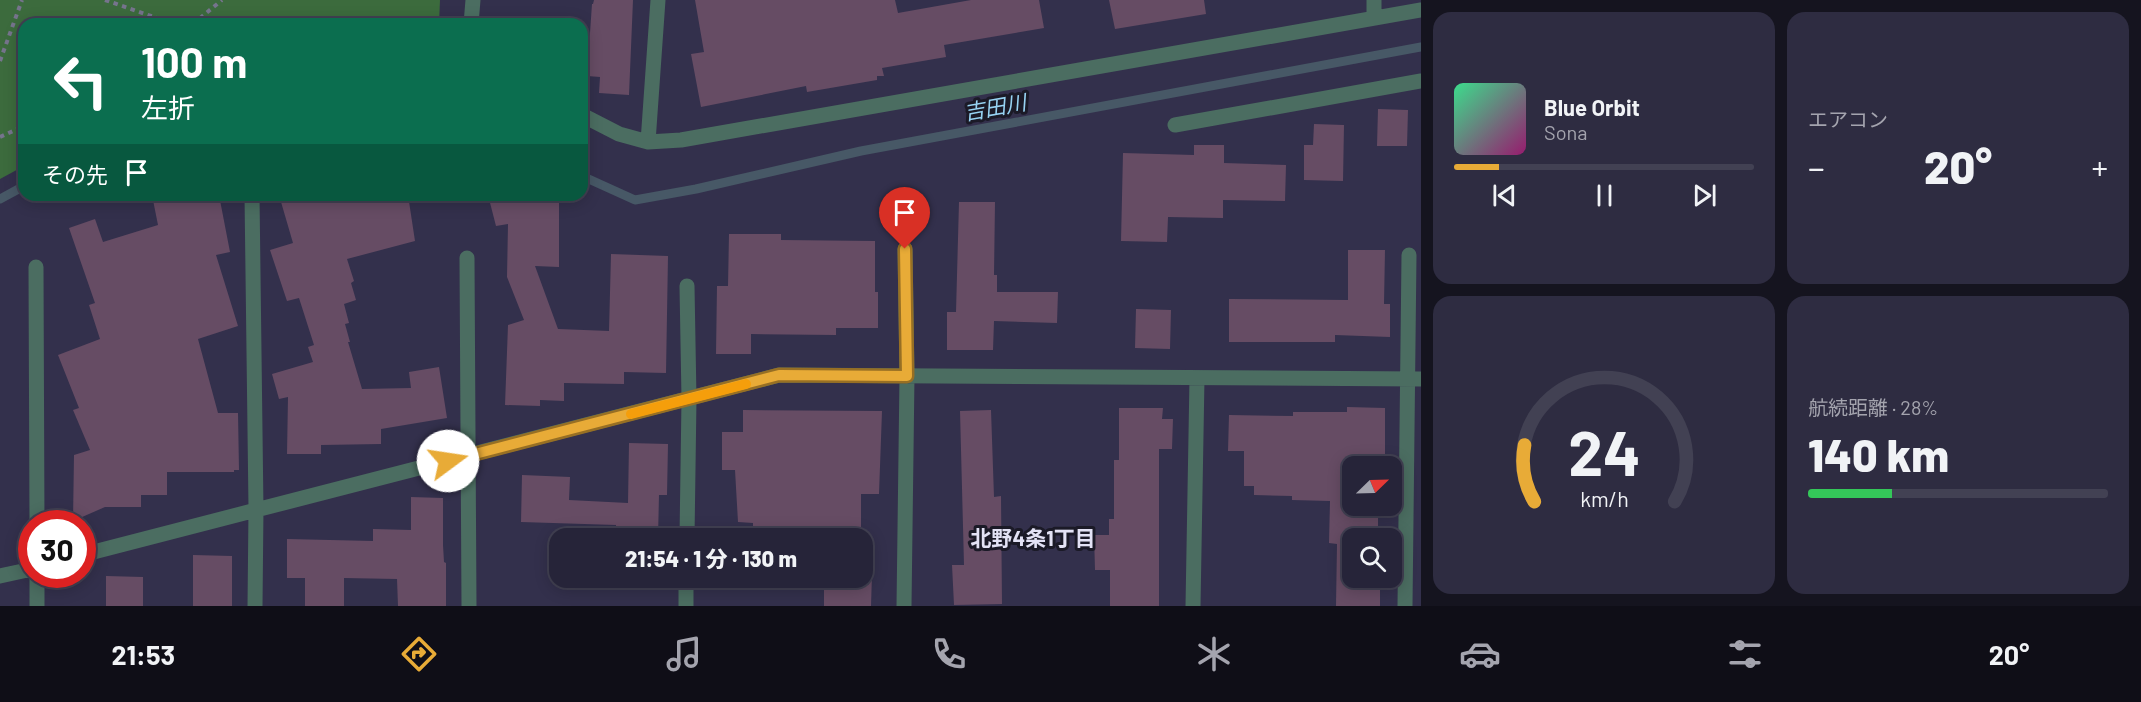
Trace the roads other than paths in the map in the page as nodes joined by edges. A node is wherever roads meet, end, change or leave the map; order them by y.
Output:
1 (472, 0) edge
2 (658, 0) edge
3 (1374, 0) edge
4 (1421, 10) edge
5 (471, 18) edge
6 (1374, 18) junction
7 (1421, 81) edge
8 (588, 118) edge
9 (1175, 125) dead end
10 (648, 142) junction
11 (252, 201) edge
12 (905, 249) dead end
13 (1409, 255) dead end
14 (467, 258) dead end
15 (36, 267) dead end
16 (687, 286) dead end
17 (907, 376) junction
18 (1197, 378) junction
19 (1415, 379) edge
20 (689, 399) junction
21 (469, 456) junction
22 (256, 509) junction
23 (37, 510) edge
24 (687, 528) edge
25 (96, 551) edge
26 (18, 572) edge
27 (0, 576) edge
28 (37, 588) edge
29 (686, 588) edge
30 (37, 606) edge
31 (255, 606) edge
32 (469, 606) edge
33 (686, 606) edge
34 (904, 606) edge
35 (1193, 606) edge
36 (1406, 606) edge

1 - 5 street
2 - 10 street
3 - 6 street
4 - 6 street
6 - 10 street
7 - 9 street
8 - 10 street
11 - 22 street
12 - 17 street
13 - 19 street
14 - 21 street
15 - 23 street
16 - 20 street
17 - 18 street
17 - 20 street
17 - 34 street
18 - 19 street
18 - 35 street
19 - 36 street
20 - 21 street
20 - 24 street
21 - 22 street
21 - 32 street
22 - 25 street
22 - 31 street
26 - 27 street
28 - 30 street
29 - 33 street

